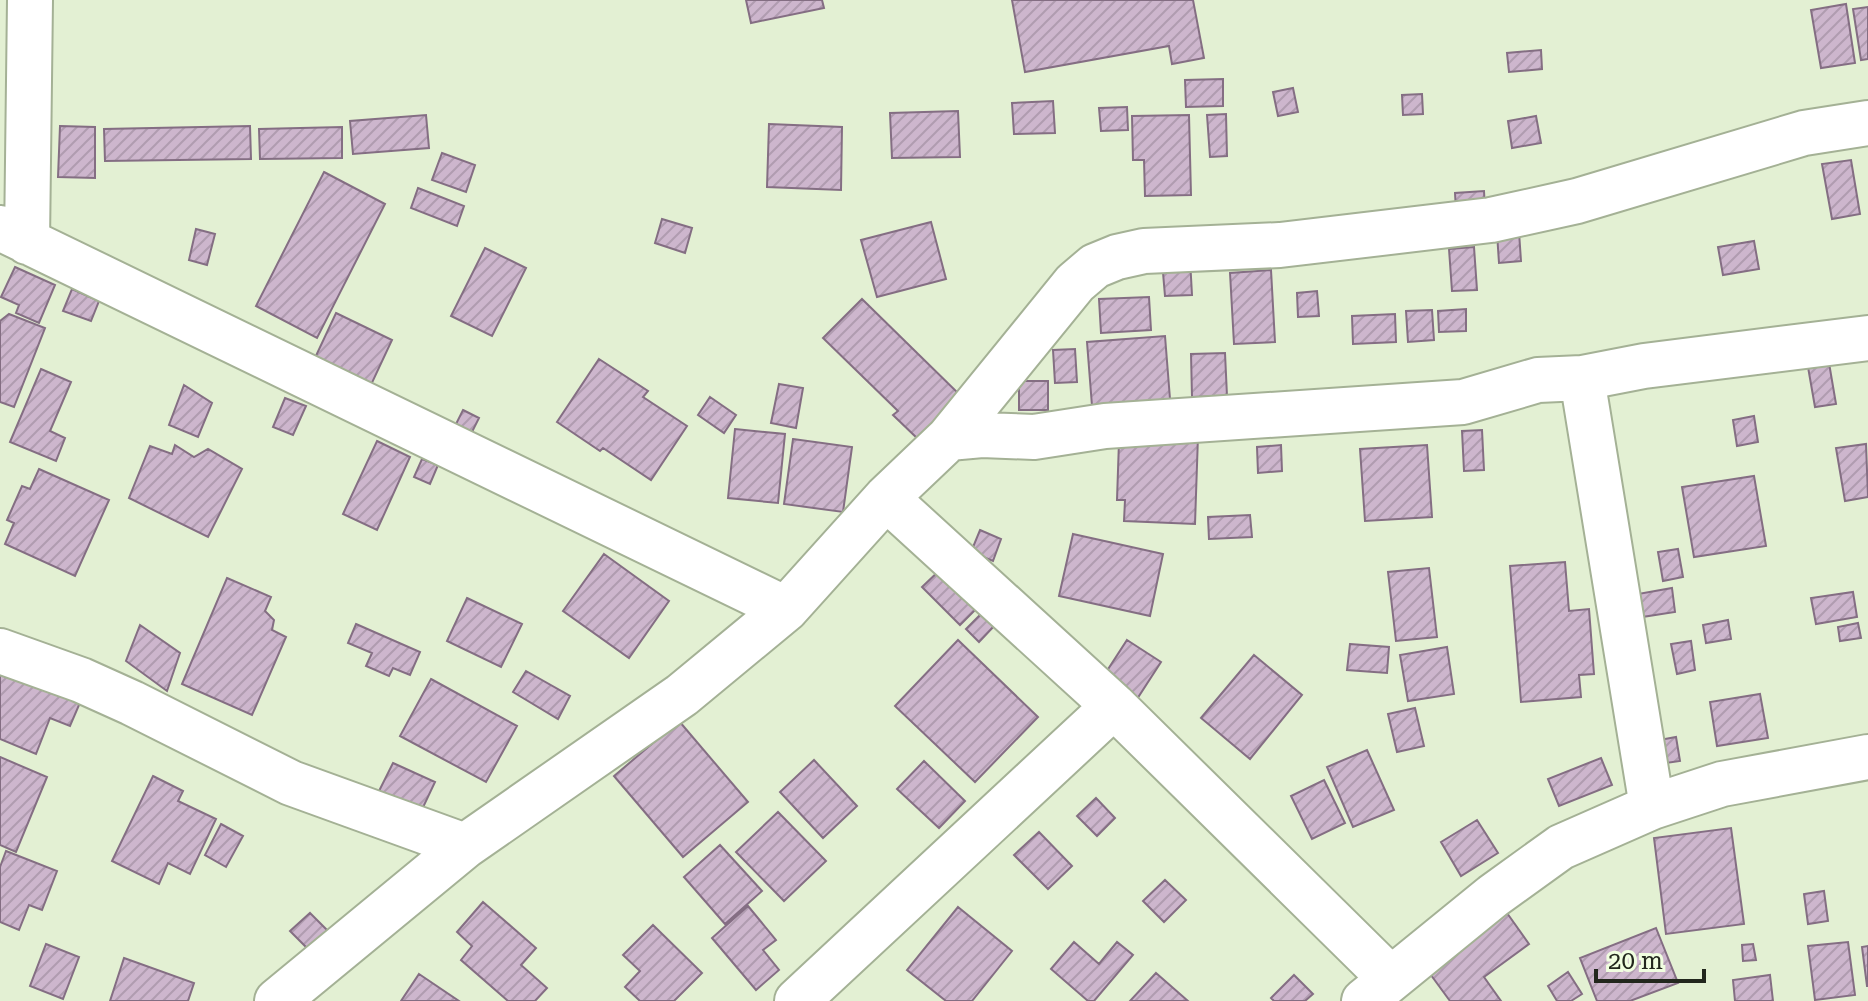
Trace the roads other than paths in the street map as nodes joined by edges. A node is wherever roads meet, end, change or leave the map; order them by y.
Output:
1 (30, 0) edge
2 (1868, 123) edge
3 (14, 235) edge
4 (1868, 338) edge
5 (1582, 378) junction
6 (949, 438) junction
7 (886, 498) junction
8 (786, 609) junction
9 (4, 663) edge
10 (1114, 706) junction
11 (1868, 757) edge
12 (1652, 807) junction
13 (465, 846) junction
14 (1378, 990) edge
15 (277, 1001) edge
16 (797, 1001) edge

1 - 3 street
2 - 6 street
3 - 8 street
4 - 5 street
5 - 6 street
5 - 12 street
6 - 7 street
7 - 8 street
7 - 10 street
8 - 13 street
9 - 13 street
10 - 14 street
10 - 16 street
11 - 12 street
12 - 14 street
13 - 15 street

